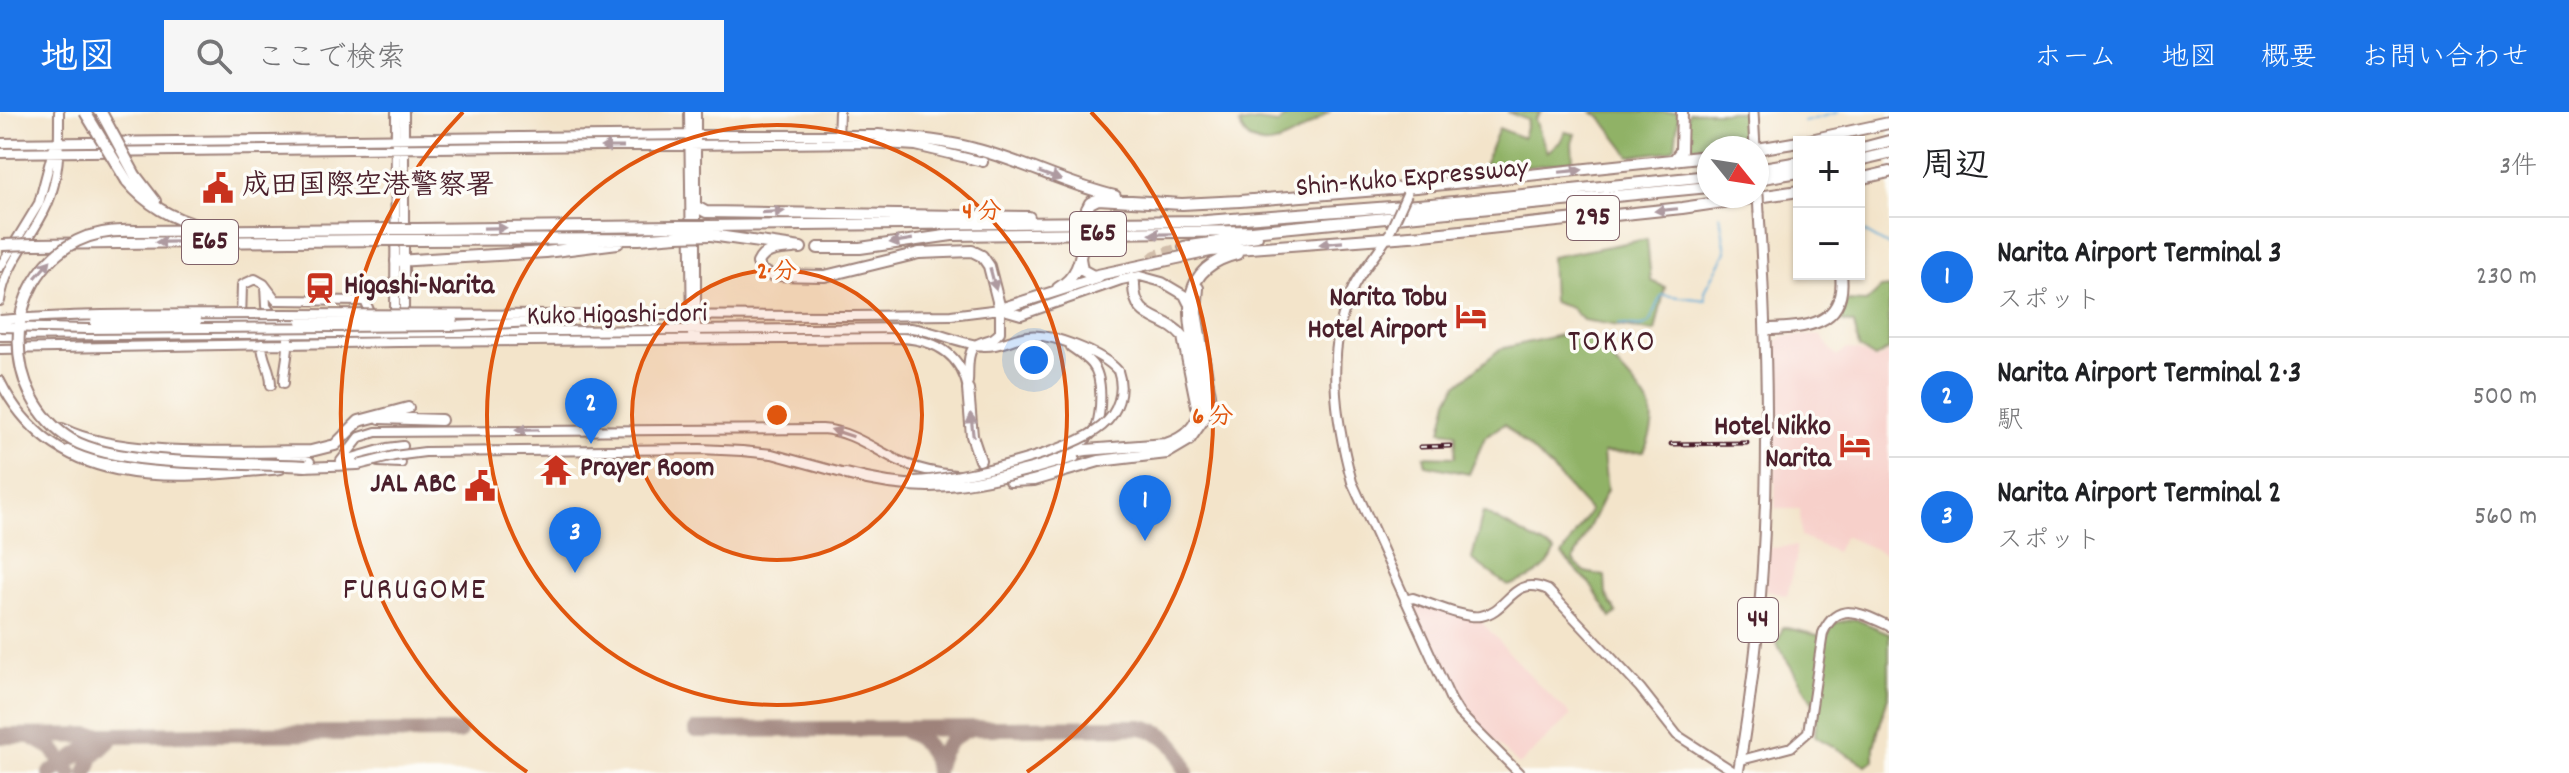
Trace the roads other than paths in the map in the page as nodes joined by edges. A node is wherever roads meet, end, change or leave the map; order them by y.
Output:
1 (59, 112) edge
2 (85, 112) edge
3 (101, 112) edge
4 (396, 112) edge
5 (404, 112) edge
6 (689, 112) edge
7 (696, 112) edge
8 (839, 112) edge
9 (1682, 112) edge
10 (1753, 112) edge
11 (1889, 123) edge
12 (693, 135) junction
13 (878, 135) joint
14 (1755, 136) edge
15 (1828, 136) edge
16 (838, 140) junction
17 (1889, 141) edge
18 (400, 142) junction
19 (0, 143) edge
20 (1793, 143) edge
21 (693, 146) junction
22 (1769, 146) edge
23 (1682, 147) junction
24 (1865, 147) edge
25 (56, 149) junction
26 (0, 153) edge
27 (1889, 153) edge
28 (1696, 158) joint
29 (1865, 159) edge
30 (1673, 161) junction
31 (983, 162) dead end
32 (1793, 163) edge
33 (1769, 167) edge
34 (1889, 172) edge
35 (1793, 173) edge
36 (1769, 176) edge
37 (1697, 177) edge
38 (131, 178) junction
39 (1865, 178) edge
40 (1697, 188) edge
41 (1408, 191) junction
42 (1793, 192) edge
43 (1164, 204) junction
44 (697, 207) junction
45 (1759, 208) edge
46 (1378, 219) junction
47 (1119, 223) junction
48 (240, 231) junction
49 (677, 231) junction
50 (711, 231) junction
51 (1389, 234) junction
52 (386, 235) junction
53 (417, 235) junction
54 (639, 239) junction
55 (1, 245) edge
56 (1184, 247) tunnel mouth
57 (818, 248) dead end
58 (1274, 248) junction
59 (1080, 258) junction
60 (400, 261) junction
61 (1214, 263) junction
62 (0, 267) edge
63 (1119, 271) junction
64 (1841, 280) edge
65 (1134, 283) dead end
66 (265, 286) junction
67 (0, 301) edge
68 (1188, 303) junction
69 (1000, 309) junction
70 (533, 318) junction
71 (0, 320) edge
72 (241, 321) junction
73 (14, 323) junction
74 (0, 327) edge
75 (1766, 329) junction
76 (694, 333) junction
77 (281, 335) junction
78 (0, 336) edge
79 (399, 336) junction
80 (1064, 342) junction
81 (262, 344) junction
82 (289, 344) junction
83 (977, 345) junction
84 (0, 349) edge
85 (0, 381) edge
86 (284, 383) dead end
87 (271, 385) dead end
88 (968, 389) junction
89 (408, 408) dead end
90 (44, 416) junction
91 (370, 418) junction
92 (441, 420) dead end
93 (1194, 422) junction
94 (43, 437) junction
95 (1166, 444) junction
96 (403, 446) dead end
97 (1107, 448) junction
98 (244, 452) junction
99 (1055, 455) junction
100 (1126, 458) junction
101 (980, 460) dead end
102 (341, 461) junction
103 (401, 463) dead end
104 (308, 464) junction
105 (846, 474) junction
106 (1010, 481) dead end
107 (1405, 600) junction
108 (1889, 626) edge
109 (1741, 760) junction
110 (1519, 773) edge
111 (1737, 773) edge

1 - 25 street
2 - 38 highway, bridge
3 - 38 highway, bridge
4 - 18 street
5 - 18 street
6 - 12 street
7 - 12 street
8 - 16 street
9 - 23 highway
10 - 14 main road
11 - 15 highway
12 - 16 street
12 - 18 street
12 - 21 street
13 - 16 street
13 -> 43 highway, 295
16 - 21 street
16 - 31 street
17 - 24 highway
21 -> 18 street
18 - 25 street
18 - 60 street
19 - 25 street
20 - 22 highway
21 - 44 street
21 - 76 street
23 - 28 highway
23 - 30 highway
25 - 26 street
25 - 62 street
25 - 67 street
27 - 29 highway
28 - 30 highway, 295
41 -> 30 highway, 295
32 - 33 highway
34 - 39 highway
35 - 36 highway
37 - 47 highway, Shin-Kuko Expressway / E65
38 - 48 highway
40 - 46 highway, Shin-Kuko Expressway / E65
41 - 43 highway, 295
41 - 51 street, bridge
42 -> 51 highway, 295
43 - 59 highway, 295, bridge
44 -> 47 highway
44 - 76 street
45 - 75 main road, 44, bridge
46 - 56 highway
46 -> 57 highway, E65
47 - 50 highway, E65
48 - 52 highway, E65
90 -> 48 highway, bridge
49 - 50 highway, E65, bridge
53 -> 49 highway, E65
49 - 54 highway, E65
50 -> 69 highway, E65
51 -> 58 highway, 295
51 - 107 street
52 - 53 highway, E65, bridge
52 -> 55 highway, E65, bridge
53 - 54 highway, E65
54 - 60 highway
58 - 61 highway
58 - 63 highway, 295
59 - 63 highway, 295
59 - 69 highway, 295
60 - 79 street
61 - 68 highway
61 - 100 highway
63 - 69 highway, 295
64 - 75 highway
65 - 93 highway
66 - 66 street
66 - 72 street
68 - 69 street
68 - 93 highway
69 - 70 street, bridge
69 - 83 street
70 - 72 street, bridge
70 - 73 street, bridge
70 - 73 street, bridge
71 - 73 street, bridge
72 - 73 street, bridge
73 - 74 street, bridge
75 - 109 main road, 44
76 - 79 street, Kuko Higashi-dori
76 - 83 street, Kuko Higashi-dori
76 - 88 street, Kuko Higashi-dori
77 - 78 street, Kuko Higashi-dori
77 - 79 street, Kuko Higashi-dori
77 - 82 street
79 - 82 street, Kuko Higashi-dori
80 - 83 street
80 - 99 street
80 - 105 street, bridge
81 - 82 street, Kuko Higashi-dori
81 - 84 street, Kuko Higashi-dori
81 - 87 street
82 - 86 street
83 - 88 street
85 - 94 street
101 -> 88 highway
89 - 91 highway
90 - 98 highway, bridge
90 - 104 highway, bridge
91 - 92 highway
91 - 98 highway
93 - 95 highway
94 - 104 street
94 - 104 street, bridge
95 - 97 highway
95 - 100 highway
96 - 102 street
97 - 99 highway
97 - 105 highway, bridge
98 - 104 highway
99 -> 102 street
100 - 106 highway
102 - 103 street
102 - 104 street
104 - 105 street, bridge
107 - 110 street
107 - 111 street
108 - 109 street
109 - 111 main road, 44

